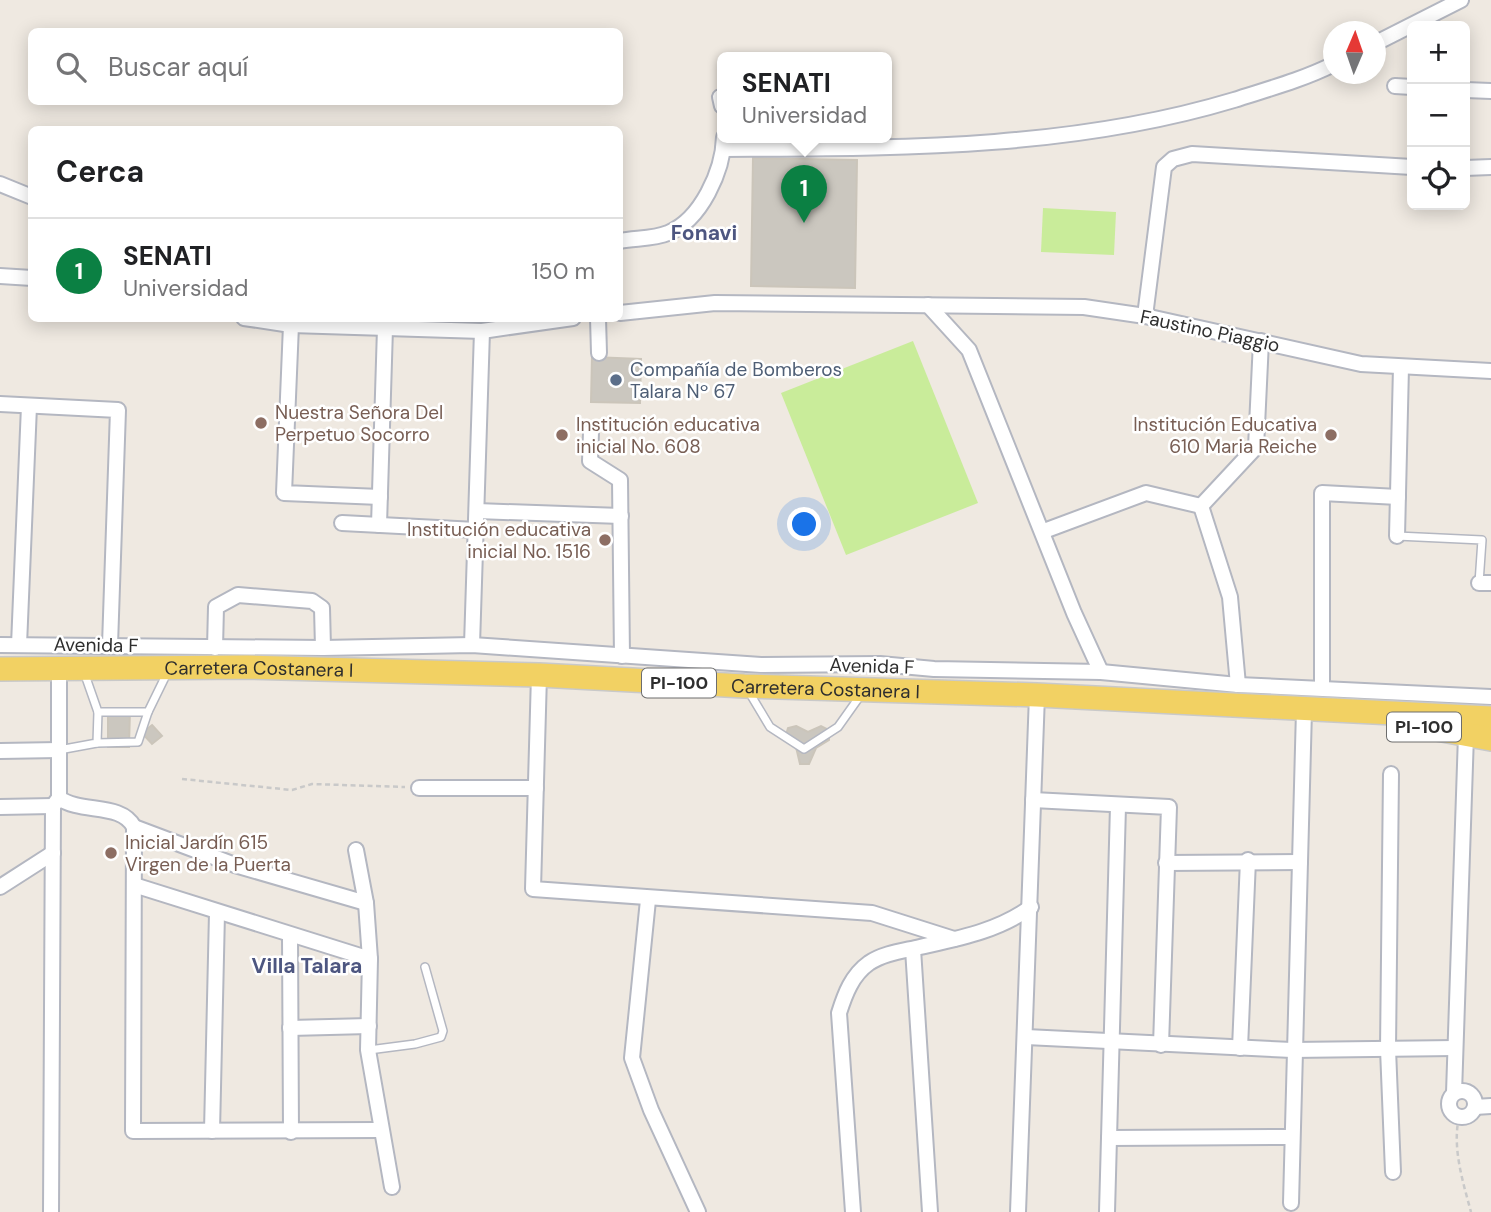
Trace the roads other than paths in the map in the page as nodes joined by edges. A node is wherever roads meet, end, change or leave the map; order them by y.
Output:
1 (1461, 0) edge
2 (1386, 38) edge
3 (1323, 70) edge
4 (1395, 86) dead end
5 (1407, 87) edge
6 (1470, 90) edge
7 (1491, 91) edge
8 (723, 143) edge
9 (1407, 167) edge
10 (1491, 167) edge
11 (1470, 168) edge
12 (0, 184) edge
13 (28, 195) edge
14 (623, 241) edge
15 (0, 276) edge
16 (28, 278) edge
17 (928, 305) junction
18 (623, 313) edge
19 (1145, 316) junction
20 (271, 322) edge
21 (545, 322) edge
22 (598, 322) edge
23 (291, 325) junction
24 (385, 328) junction
25 (482, 331) junction
26 (1261, 341) junction
27 (599, 353) dead end
28 (1401, 367) junction
29 (1491, 371) edge
30 (0, 404) edge
31 (29, 406) junction
32 (591, 432) dead end
33 (1398, 497) junction
34 (380, 498) junction
35 (1201, 506) junction
36 (477, 510) junction
37 (621, 516) junction
38 (342, 523) dead end
39 (379, 525) junction
40 (476, 530) junction
41 (1044, 531) junction
42 (1397, 536) joint
43 (1485, 583) edge
44 (0, 645) edge
45 (19, 645) junction
46 (110, 645) junction
47 (472, 645) junction
48 (215, 648) junction
49 (323, 648) junction
50 (622, 656) junction
51 (59, 668) junction
52 (83, 668) junction
53 (169, 668) junction
54 (0, 669) edge
55 (1101, 672) junction
56 (539, 675) junction
57 (1238, 685) junction
58 (744, 686) junction
59 (1322, 687) junction
60 (865, 690) junction
61 (1037, 695) junction
62 (1491, 697) edge
63 (1304, 710) junction
64 (98, 712) junction
65 (148, 712) junction
66 (1357, 713) junction
67 (1491, 718) edge
68 (1466, 735) junction
69 (1491, 739) edge
70 (97, 743) junction
71 (59, 750) junction
72 (0, 751) edge
73 (1391, 774) dead end
74 (419, 788) road end
75 (536, 788) junction
76 (1033, 800) junction
77 (56, 802) junction
78 (1118, 806) junction
79 (0, 807) edge
80 (134, 827) junction
81 (356, 850) dead end
82 (53, 853) junction
83 (1248, 860) junction
84 (1300, 862) junction
85 (1166, 863) junction
86 (134, 885) junction
87 (0, 887) edge
88 (648, 900) junction
89 (366, 903) junction
90 (1031, 907) junction
91 (217, 913) junction
92 (290, 936) junction
93 (954, 939) junction
94 (913, 949) junction
95 (370, 960) junction
96 (425, 967) dead end
97 (369, 1027) junction
98 (290, 1028) junction
99 (1026, 1037) junction
100 (1112, 1043) junction
101 (1161, 1045) junction
102 (1240, 1048) junction
103 (1455, 1048) junction
104 (1388, 1049) junction
105 (368, 1050) junction
106 (1292, 1050) junction
107 (1454, 1093) junction
108 (1491, 1106) edge
109 (1475, 1107) junction
110 (380, 1130) junction
111 (212, 1131) junction
112 (291, 1132) junction
113 (1292, 1137) junction
114 (1110, 1138) junction
115 (1394, 1172) dead end
116 (392, 1187) dead end
117 (1291, 1203) dead end
118 (51, 1212) edge
119 (698, 1212) edge
120 (853, 1212) edge
121 (930, 1212) edge
122 (1018, 1212) edge
123 (1107, 1212) edge

1 - 2 street
3 - 8 street
4 - 5 street
6 - 7 street
8 - 14 street
9 - 19 street
10 - 11 street
12 - 13 street
15 - 16 street
17 - 18 street, Faustino Piaggio
17 - 19 street, Faustino Piaggio
17 - 41 street
19 - 26 street, Faustino Piaggio
20 - 23 street
21 - 25 street
22 - 27 street
23 - 24 street
23 - 34 street
24 - 25 street
24 - 34 street
25 - 36 street
26 - 28 street, Faustino Piaggio
26 - 35 street
28 - 29 street, Faustino Piaggio
28 - 33 street
30 - 31 street
31 - 45 street
31 - 46 street
32 - 37 street
33 - 42 street
33 - 59 street
34 - 39 street
35 - 41 street
35 - 57 street
36 - 37 street
36 - 40 street
37 - 50 street
38 - 39 street
39 - 40 street
40 - 47 street
41 - 55 street
42 - 43 lane
44 - 45 street, Avenida F
45 - 46 street, Avenida F
46 - 48 street, Avenida F
47 - 49 street, Avenida F
47 - 50 street, Avenida F
48 - 49 street, Avenida F
48 - 49 street
50 - 55 street, Avenida F
51 - 52 main road, Carretera Costanera I / PI-100
51 - 54 main road, Carretera Costanera I / PI-100
51 - 71 street
52 - 53 main road, Carretera Costanera I / PI-100
52 - 64 lane
53 - 56 main road, Carretera Costanera I / PI-100
53 - 65 lane
55 - 57 street, Avenida F
56 - 58 main road, Carretera Costanera I / PI-100
56 - 75 street
57 - 59 street, Avenida F
58 - 60 main road, Carretera Costanera I / PI-100
58 - 60 lane
59 - 62 street, Avenida F
60 - 61 main road, Carretera Costanera I / PI-100
61 - 63 main road, Carretera Costanera I / PI-100
61 - 76 street
63 - 66 main road, Carretera Costanera I / PI-100
63 - 84 street
64 - 65 lane
64 - 70 lane
65 - 70 lane
66 - 67 main road, Carretera Costanera I / PI-100
66 - 68 main road, Carretera Costanera I / PI-100
68 - 69 main road, Carretera Costanera I / PI-100
68 - 103 street
70 - 71 lane
71 - 72 street
71 - 77 street
73 - 104 street
74 - 75 street
75 - 88 street
76 - 78 street
76 - 90 street
77 - 79 street
77 - 80 street
77 - 82 street
78 - 85 street
78 - 100 street
80 - 86 street
80 - 89 street
81 - 89 street
82 - 87 street
82 - 118 street
83 - 84 street
83 - 85 street
83 - 102 street
84 - 106 street
85 - 101 street
86 - 91 street
86 - 111 street
88 - 93 street
88 - 119 street
89 - 95 street
90 - 93 street
90 - 99 street
91 - 92 street
91 - 111 street
92 - 95 street
92 - 98 street
93 - 94 street
94 - 120 street
94 - 121 street
95 - 97 street
96 - 105 lane
97 - 98 street
97 - 105 street
98 - 112 street
99 - 100 street
99 - 122 street
100 - 101 street
100 - 114 street
101 - 102 street
102 - 106 street
103 - 104 street
103 - 107 street
104 - 106 street
104 - 115 street
105 - 110 street
106 - 113 street
107 - 109 street
107 - 109 street
108 - 109 street
110 - 112 street
110 - 116 street
111 - 112 street
113 - 114 street
113 - 117 street
114 - 123 street

